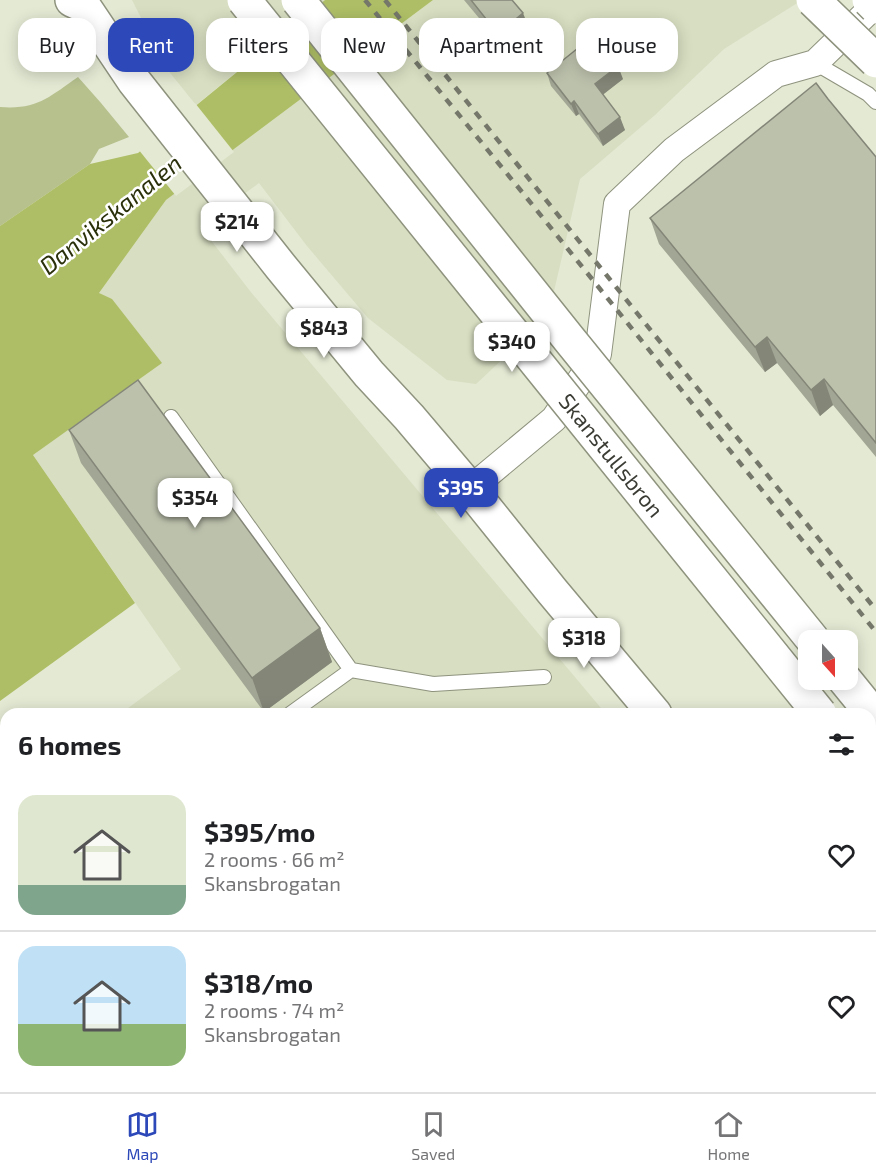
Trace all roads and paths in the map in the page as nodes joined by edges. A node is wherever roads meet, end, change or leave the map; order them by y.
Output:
1 (244, 0) edge
2 (298, 0) edge
3 (813, 0) edge
4 (869, 0) edge
5 (80, 2) edge
6 (876, 5) edge
7 (876, 61) edge
8 (815, 63) junction
9 (876, 102) edge
10 (171, 417) dead end
11 (470, 489) junction
12 (805, 630) edge
13 (351, 670) junction
14 (544, 677) dead end
15 (853, 690) edge
16 (298, 708) edge
17 (650, 708) edge
18 (815, 708) edge
19 (868, 708) edge

1 - 18 main road, Skanstullsbron, bridge
2 - 12 main road, Skanstullsbron, bridge
3 - 7 main road, bridge
4 - 6 main road, bridge
5 - 11 main road
6 - 8 street
8 - 9 lane
8 - 11 street
10 - 13 lane
11 - 17 main road
13 - 14 lane
13 - 16 lane
15 - 19 main road

